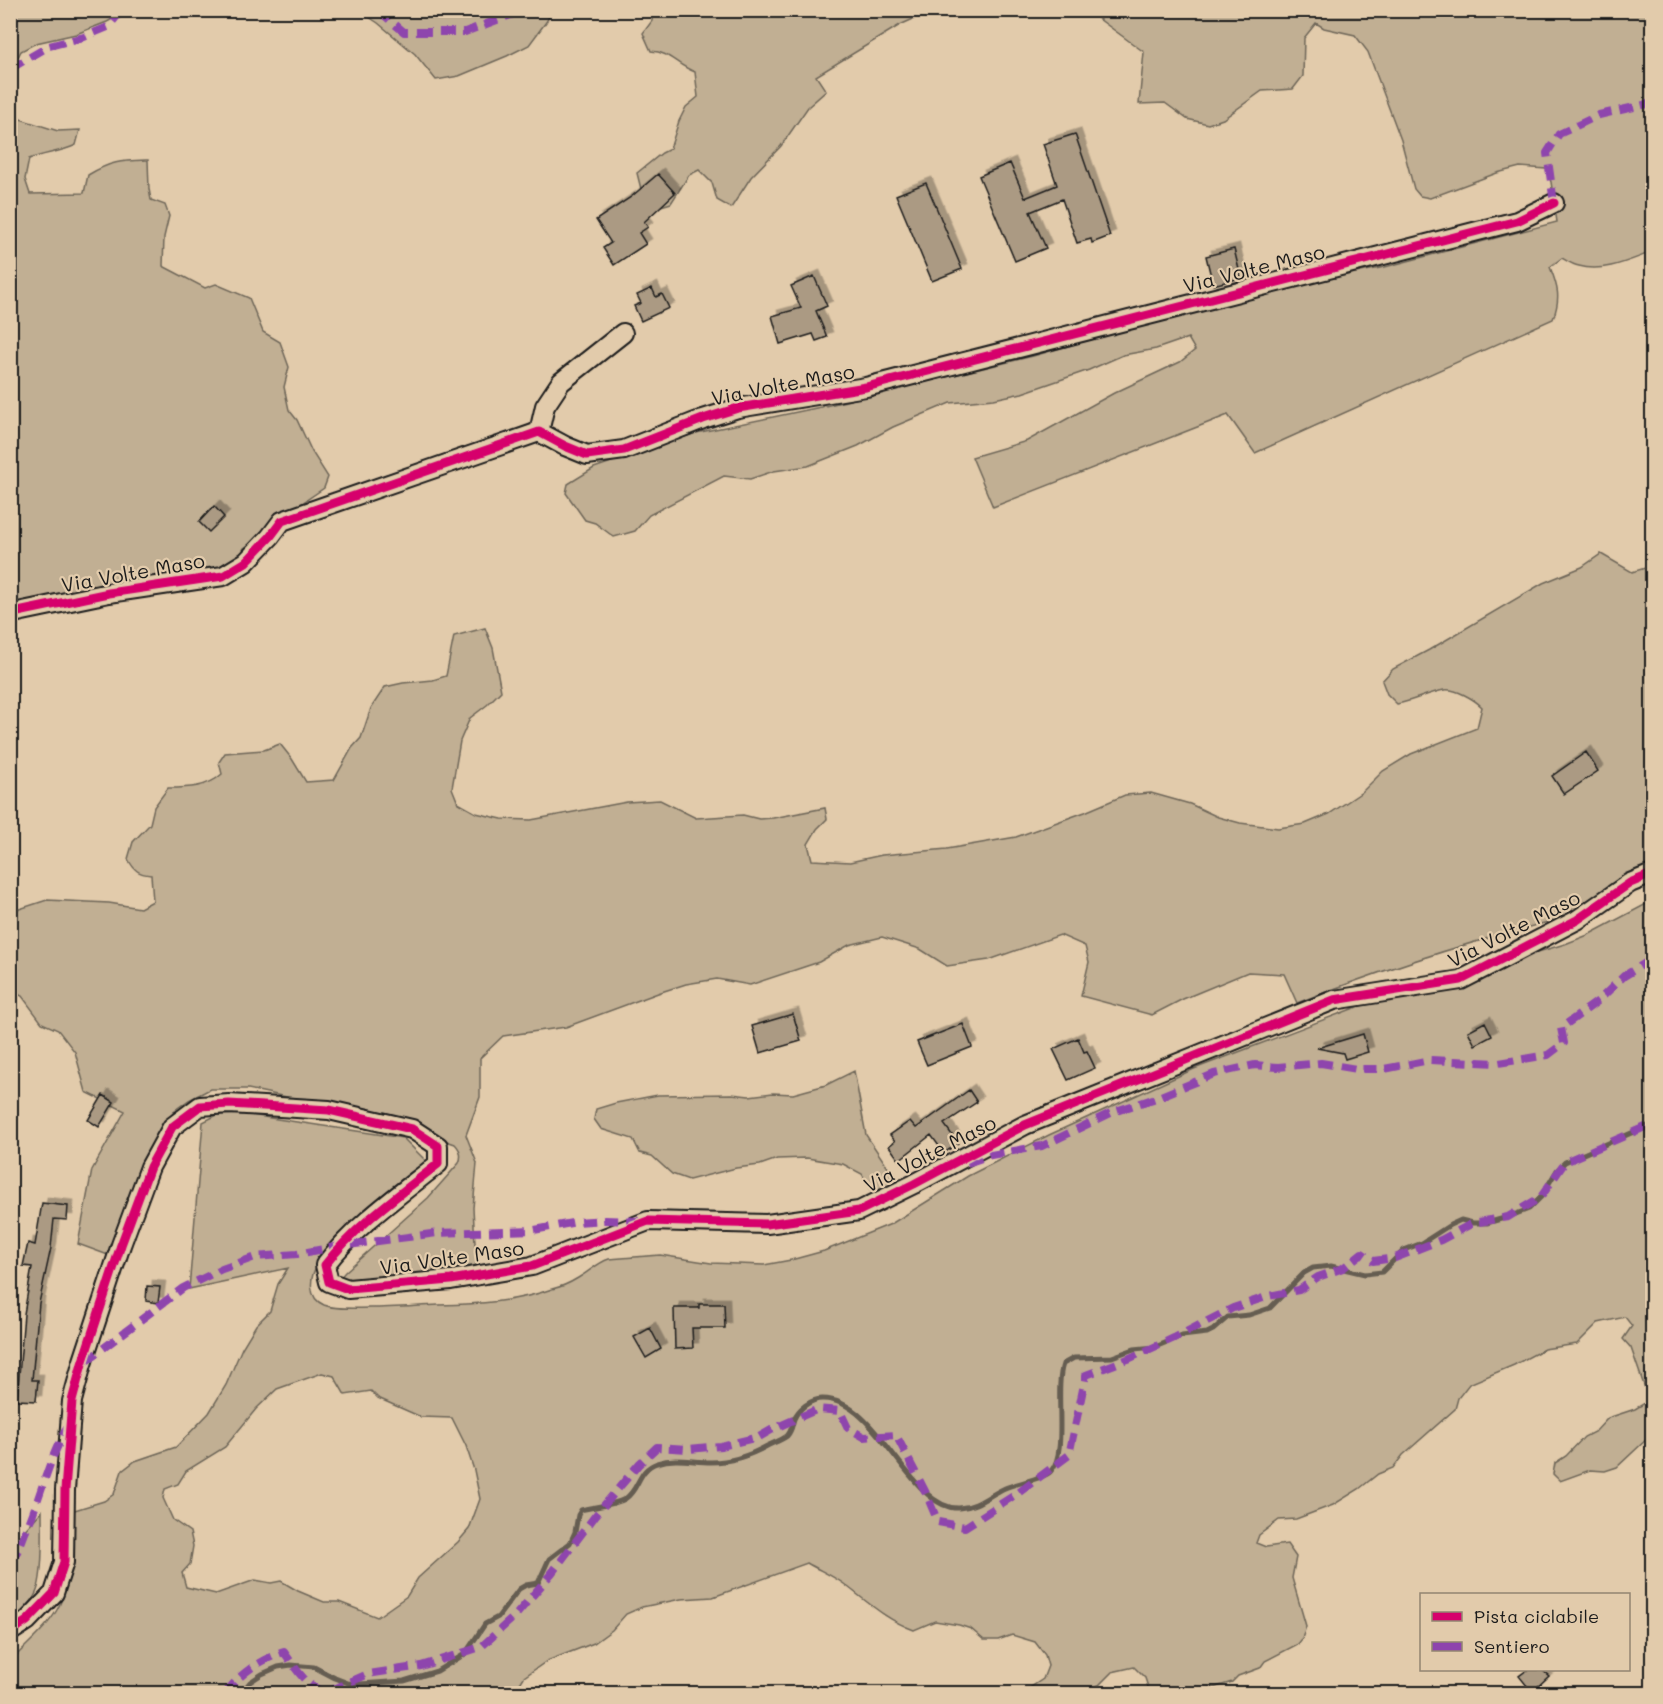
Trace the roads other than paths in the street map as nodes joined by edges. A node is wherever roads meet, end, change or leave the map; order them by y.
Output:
1 (1554, 203) dead end
2 (623, 333) dead end
3 (538, 432) junction
4 (10, 614) edge
5 (1653, 874) edge
6 (10, 1632) edge

1 - 3 street, Via Volte Maso
2 - 3 street
3 - 4 street, Via Volte Maso
5 - 6 street, Via Volte Maso

